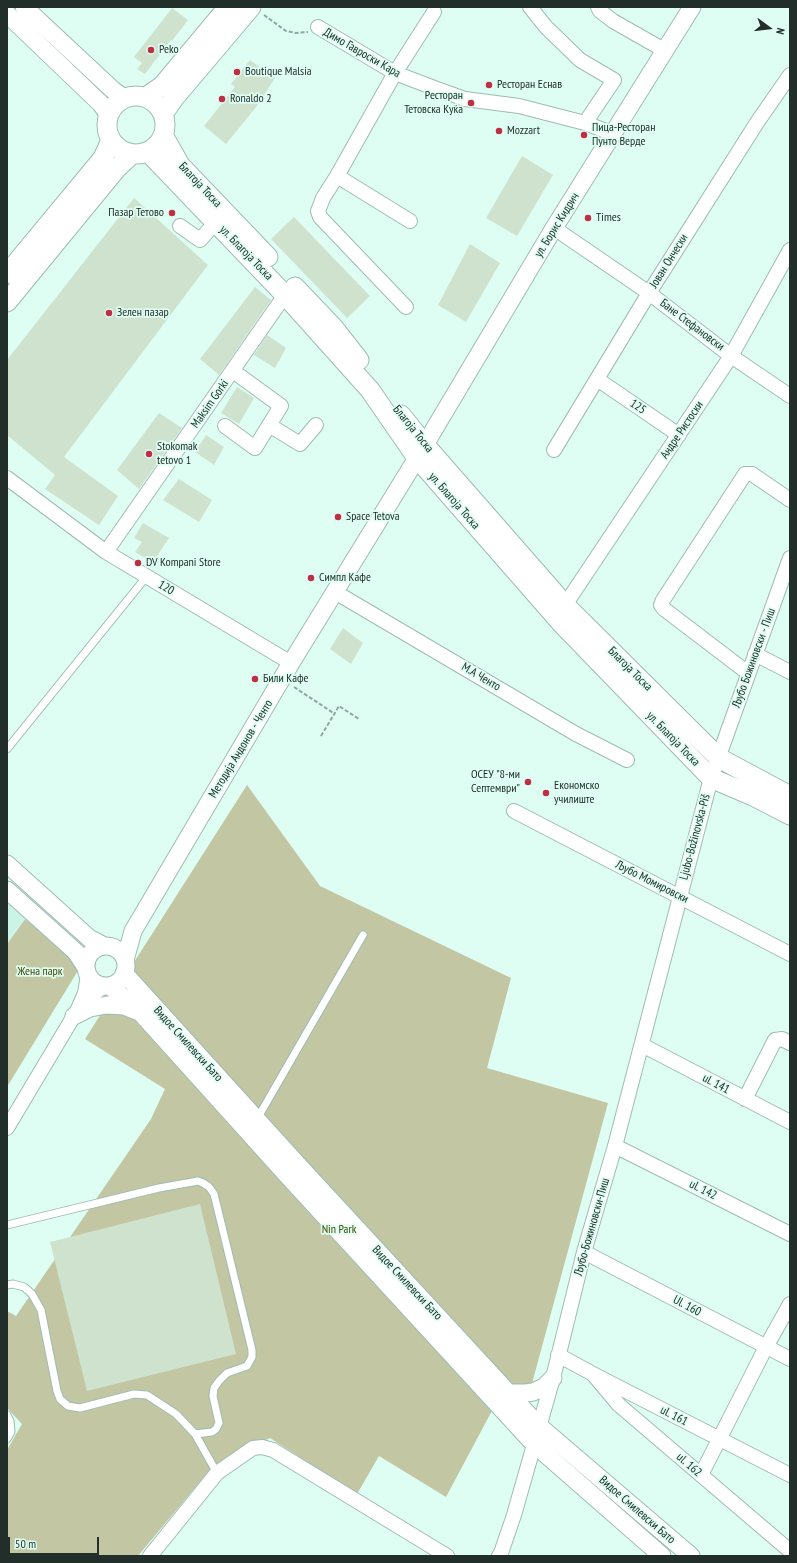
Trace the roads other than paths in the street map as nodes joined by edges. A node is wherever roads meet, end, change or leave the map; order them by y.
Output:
1 (24, 7) edge
2 (228, 7) edge
3 (530, 7) edge
4 (598, 7) edge
5 (692, 7) edge
6 (255, 9) edge
7 (434, 9) edge
8 (7, 14) edge
9 (318, 28) road end
10 (664, 50) junction
11 (395, 73) junction
12 (790, 76) edge
13 (146, 97) junction
14 (124, 98) junction
15 (108, 114) junction
16 (163, 114) junction
17 (586, 123) junction
18 (614, 134) junction
19 (163, 135) junction
20 (111, 140) junction
21 (140, 153) junction
22 (337, 176) junction
23 (410, 221) dead end
24 (216, 222) junction
25 (180, 226) dead end
26 (554, 228) junction
27 (790, 250) edge
28 (7, 274) edge
29 (649, 293) junction
30 (285, 295) junction
31 (7, 302) edge
32 (406, 307) dead end
33 (732, 356) junction
34 (233, 371) junction
35 (597, 379) junction
36 (790, 396) edge
37 (269, 425) junction
38 (316, 425) dead end
39 (225, 426) dead end
40 (679, 435) junction
41 (554, 450) dead end
42 (421, 452) junction
43 (9, 483) edge
44 (790, 500) edge
45 (106, 552) junction
46 (790, 558) edge
47 (147, 576) junction
48 (335, 592) junction
49 (565, 605) junction
50 (755, 654) junction
51 (292, 663) junction
52 (790, 672) edge
53 (748, 673) junction
54 (9, 745) edge
55 (719, 758) junction
56 (627, 760) dead end
57 (711, 778) junction
58 (790, 796) edge
59 (514, 811) dead end
60 (790, 815) edge
61 (7, 864) edge
62 (7, 890) edge
63 (679, 896) junction
64 (133, 931) junction
65 (363, 935) dead end
66 (107, 946) junction
67 (790, 954) edge
68 (125, 967) junction
69 (87, 971) junction
70 (107, 986) junction
71 (140, 1012) junction
72 (76, 1013) junction
73 (790, 1043) edge
74 (642, 1045) junction
75 (745, 1099) junction
76 (257, 1120) junction
77 (790, 1122) edge
78 (7, 1128) edge
79 (615, 1146) junction
80 (7, 1225) edge
81 (790, 1234) edge
82 (584, 1252) junction
83 (7, 1285) edge
84 (790, 1304) edge
85 (766, 1347) junction
86 (558, 1354) junction
87 (790, 1359) edge
88 (593, 1374) junction
89 (553, 1378) junction
90 (509, 1393) junction
91 (7, 1415) edge
92 (539, 1426) junction
93 (195, 1434) junction
94 (7, 1439) edge
95 (719, 1439) junction
96 (534, 1444) junction
97 (217, 1473) junction
98 (701, 1475) junction
99 (790, 1475) edge
100 (790, 1552) edge
101 (150, 1556) edge
102 (448, 1556) edge
103 (499, 1556) edge
104 (662, 1556) edge
105 (691, 1556) edge

1 - 14 street
2 - 13 main road
3 - 17 street
4 - 10 street
5 - 10 street, ул. Борис Кидрич
6 - 16 main road
7 - 11 street
8 - 15 street
9 - 11 street, Димо Гавроски Кара
10 - 18 street, ул. Борис Кидрич
11 - 17 street, Димо Гавроски Кара
11 - 22 street
12 - 29 street, Јован Ончески
13 - 14 main road
13 - 16 main road
14 - 15 main road
15 - 20 main road
16 - 19 main road
17 - 18 street, Димо Гавроски Кара
18 - 26 street, ул. Борис Кидрич
19 - 21 main road
19 - 42 main road, Благоја Тоска
20 - 21 main road
20 - 28 main road
21 - 24 main road, ул. Благоја Тоска
21 - 31 main road
22 - 23 street
22 - 32 street
24 - 25 street
24 - 30 main road, ул. Благоја Тоска
26 - 29 street, Бане Стефановски
26 - 42 street, ул. Борис Кидрич
27 - 33 street, Андре Ристоски
29 - 33 street, Бане Стефановски
29 - 35 street, Јован Ончески
30 - 34 street, Maksim Gorki
30 - 42 main road, ул. Благоја Тоска
33 - 36 street, Бане Стефановски
33 - 40 street, Андре Ристоски
34 - 37 street
34 - 45 street, Maksim Gorki
35 - 40 street, 125
35 - 41 street, Јован Ончески
37 - 38 street
37 - 39 street
40 - 49 street, Андре Ристоски
42 - 48 street, Методија Андонов - Ченто
42 - 49 main road, Благоја Тоска
42 - 57 main road, ул. Благоја Тоска
43 - 45 street, 120
44 - 53 street
45 - 47 street, 120
46 - 50 street, Љубо Божиновски - Пиш
47 - 51 street, 120
47 - 54 lane
48 - 51 street, Методија Андонов - Ченто
48 - 56 street, М.А Ченто
49 - 55 main road, Благоја Тоска
50 - 52 street
50 - 53 street, Љубо Божиновски - Пиш
51 - 64 street, Методија Андонов - Ченто
53 - 55 street, Љубо Божиновски - Пиш
55 - 57 street, Љубо Божиновски - Пиш
55 - 58 main road, Благоја Тоска
57 - 60 main road, ул. Благоја Тоска
57 - 63 street, Ljubo-Božinovska-Piš
59 - 63 street, Љубо Момировски
61 - 66 street
62 - 69 street
63 - 67 street, Љубо Момировски
63 - 74 street, Љубо-Божиновски-Пиш
64 - 66 street, Методија Андонов - Ченто
64 - 68 street, Методија Андонов - Ченто
65 - 76 lane
66 - 68 street
66 - 69 street
68 - 70 street
68 - 76 street, Видое Смилевски Бато
69 - 70 street
69 - 72 street
70 - 71 street, Видое Смилевски Бато
70 - 72 street
71 - 72 street
71 - 96 street, Видое Смилевски Бато
72 - 78 street
73 - 75 street
74 - 75 street, ul. 141
74 - 79 street, Љубо-Божиновски-Пиш
75 - 77 street, ul. 141
76 - 90 street, Видое Смилевски Бато
79 - 81 street, ul. 142
79 - 82 street, Љубо-Божиновски-Пиш
80 - 93 lane
82 - 85 street, Ul. 160
82 - 86 street, Љубо-Божиновски-Пиш
83 - 93 lane
84 - 85 street
85 - 87 street, Ul. 160
85 - 95 street
86 - 88 street, ul. 161
86 - 89 street, Љубо-Божиновски-Пиш
88 - 95 street, ul. 161
88 - 98 street, ul. 162
89 - 90 street
89 - 92 street, Љубо-Божиновски-Пиш
90 - 92 street, Видое Смилевски Бато
91 - 94 lane
92 - 96 street, Љубо-Божиновски-Пиш
92 - 105 street, Видое Смилевски Бато
93 - 97 lane
95 - 98 street
95 - 99 street, ul. 161
96 - 103 street, Љубо-Божиновски-Пиш
96 - 104 street, Видое Смилевски Бато
97 - 101 street
97 - 102 street
98 - 100 street, ul. 162

